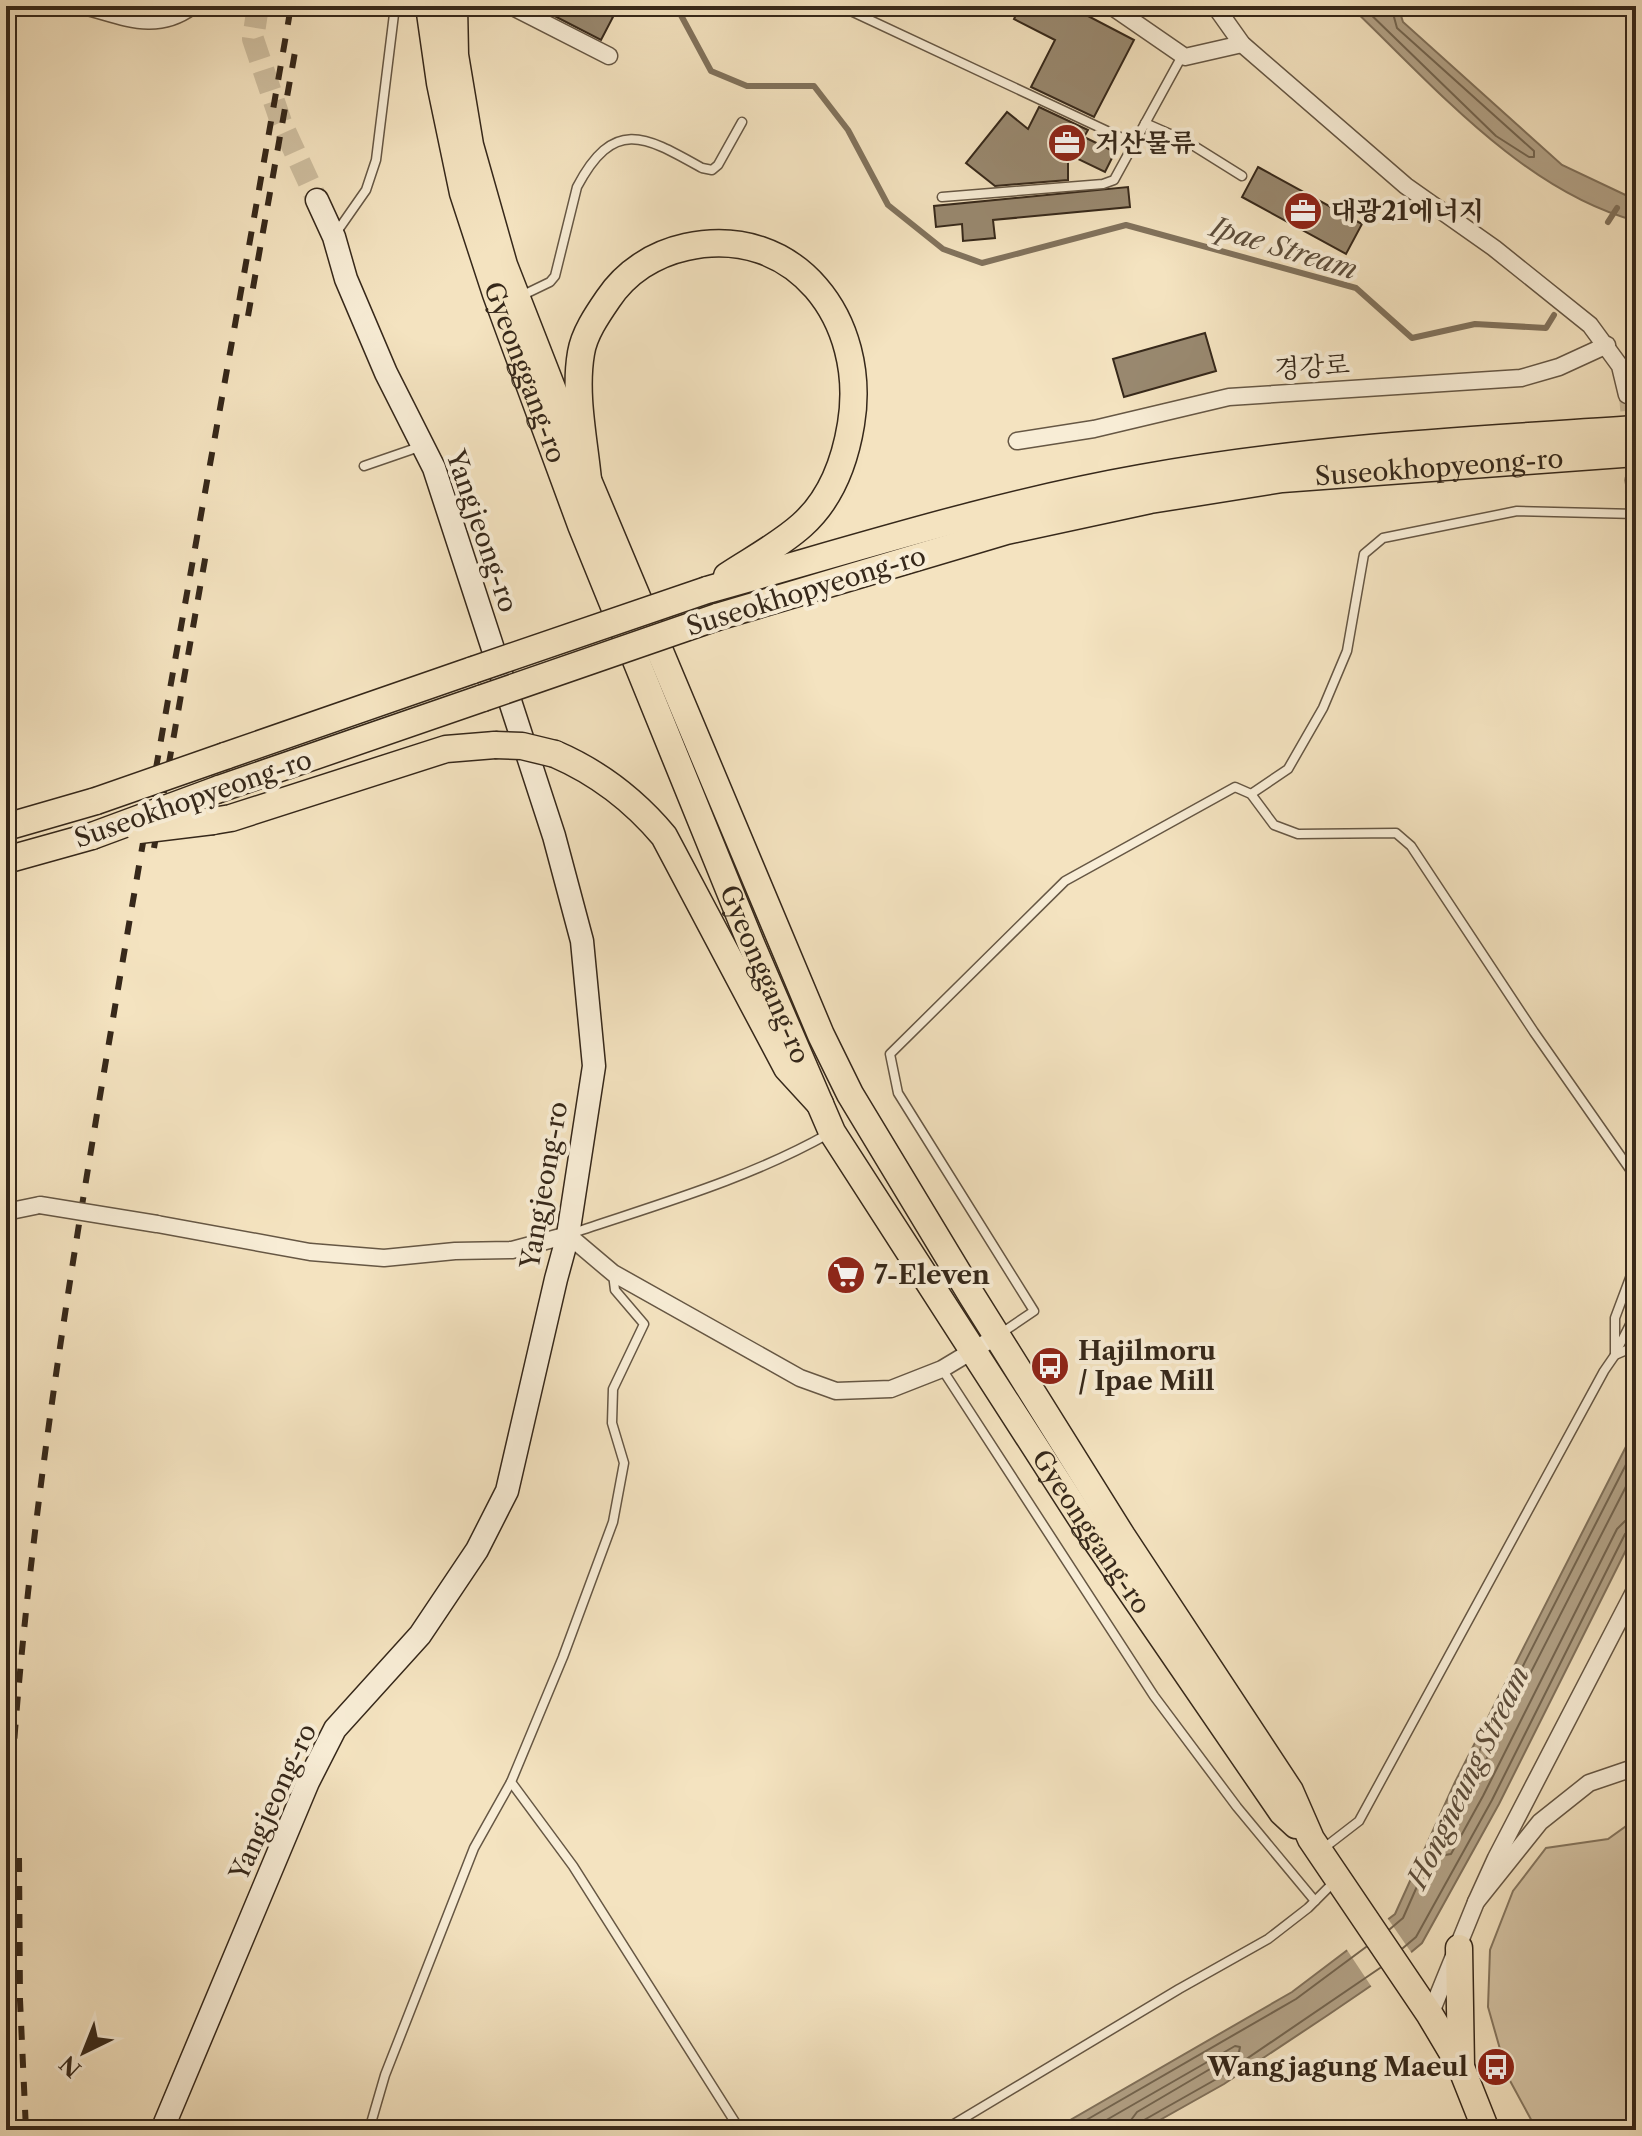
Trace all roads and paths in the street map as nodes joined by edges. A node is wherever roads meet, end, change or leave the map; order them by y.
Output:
1 (84, 6) edge
2 (192, 6) edge
3 (395, 6) edge
4 (429, 6) edge
5 (454, 6) edge
6 (511, 6) edge
7 (840, 6) edge
8 (1111, 6) edge
9 (1215, 6) edge
10 (1242, 44) junction
11 (609, 56) dead end
12 (1182, 56) junction
13 (742, 122) dead end
14 (1145, 123) junction
15 (1135, 144) junction
16 (1242, 176) dead end
17 (942, 197) dead end
18 (317, 200) tunnel mouth
19 (334, 237) junction
20 (517, 298) junction
21 (1607, 345) junction
22 (1627, 395) tunnel mouth
23 (1636, 429) edge
24 (1017, 441) dead end
25 (423, 446) junction
26 (1636, 453) edge
27 (364, 466) dead end
28 (588, 480) junction
29 (1636, 514) edge
30 (707, 590) junction
31 (1251, 794) junction
32 (14, 825) edge
33 (92, 836) junction
34 (11, 858) edge
35 (820, 1104) junction
36 (832, 1132) junction
37 (1636, 1178) edge
38 (6, 1212) edge
39 (568, 1235) junction
40 (1636, 1262) edge
41 (613, 1273) junction
42 (1636, 1313) edge
43 (997, 1336) junction
44 (1636, 1346) edge
45 (972, 1352) junction
46 (1615, 1355) junction
47 (942, 1369) junction
48 (1636, 1588) edge
49 (1636, 1767) edge
50 (511, 1782) junction
51 (1315, 1845) junction
52 (1342, 1884) junction
53 (1315, 1901) junction
54 (1476, 1902) junction
55 (1459, 1948) junction
56 (1430, 2015) junction
57 (1461, 2067) junction
58 (162, 2130) edge
59 (369, 2130) edge
60 (740, 2130) edge
61 (944, 2130) edge
62 (1486, 2130) edge

1 - 2 street
3 - 19 lane
4 - 35 main road, Gyeonggang-ro
5 - 20 main road, Gyeonggang-ro
6 - 11 street
7 - 15 lane
8 - 12 street
9 - 10 street
10 - 12 street
10 - 21 street
12 - 14 lane
13 - 20 lane
14 - 15 lane
14 - 16 lane
15 - 17 lane
18 - 19 main road, Yangjeong-ro
19 - 25 main road, Yangjeong-ro
20 - 28 main road, Gyeonggang-ro
21 - 22 street
21 - 24 street, 경강로
23 - 30 main road, Suseokhopyeong-ro
25 - 27 lane
25 - 39 main road, Yangjeong-ro
26 - 33 main road, Suseokhopyeong-ro, bridge
28 - 30 main road
28 - 43 main road, Gyeonggang-ro
29 - 31 lane
30 - 32 main road, Suseokhopyeong-ro, bridge
31 - 37 lane
31 - 43 lane
33 - 34 main road, Suseokhopyeong-ro
33 - 35 main road, bridge
35 - 36 main road, Gyeonggang-ro
36 - 39 lane
36 - 45 main road, Gyeonggang-ro
38 - 39 street, bridge
39 - 41 street
39 - 58 main road, Yangjeong-ro
40 - 46 lane
41 - 47 street
41 - 50 lane
42 - 46 lane
43 - 45 street
43 - 51 main road, Gyeonggang-ro
44 - 46 lane
45 - 47 street
45 - 51 main road, Gyeonggang-ro
46 - 51 lane
47 - 53 lane
48 - 54 street
49 - 54 street
50 - 59 lane
50 - 60 lane
51 - 52 main road, Gyeonggang-ro
52 - 53 lane
52 - 56 main road, Gyeonggang-ro
53 - 61 lane
54 - 55 street
55 - 56 street
55 - 57 main road
56 - 57 main road, Gyeonggang-ro
57 - 62 main road, Gyeonggang-ro

